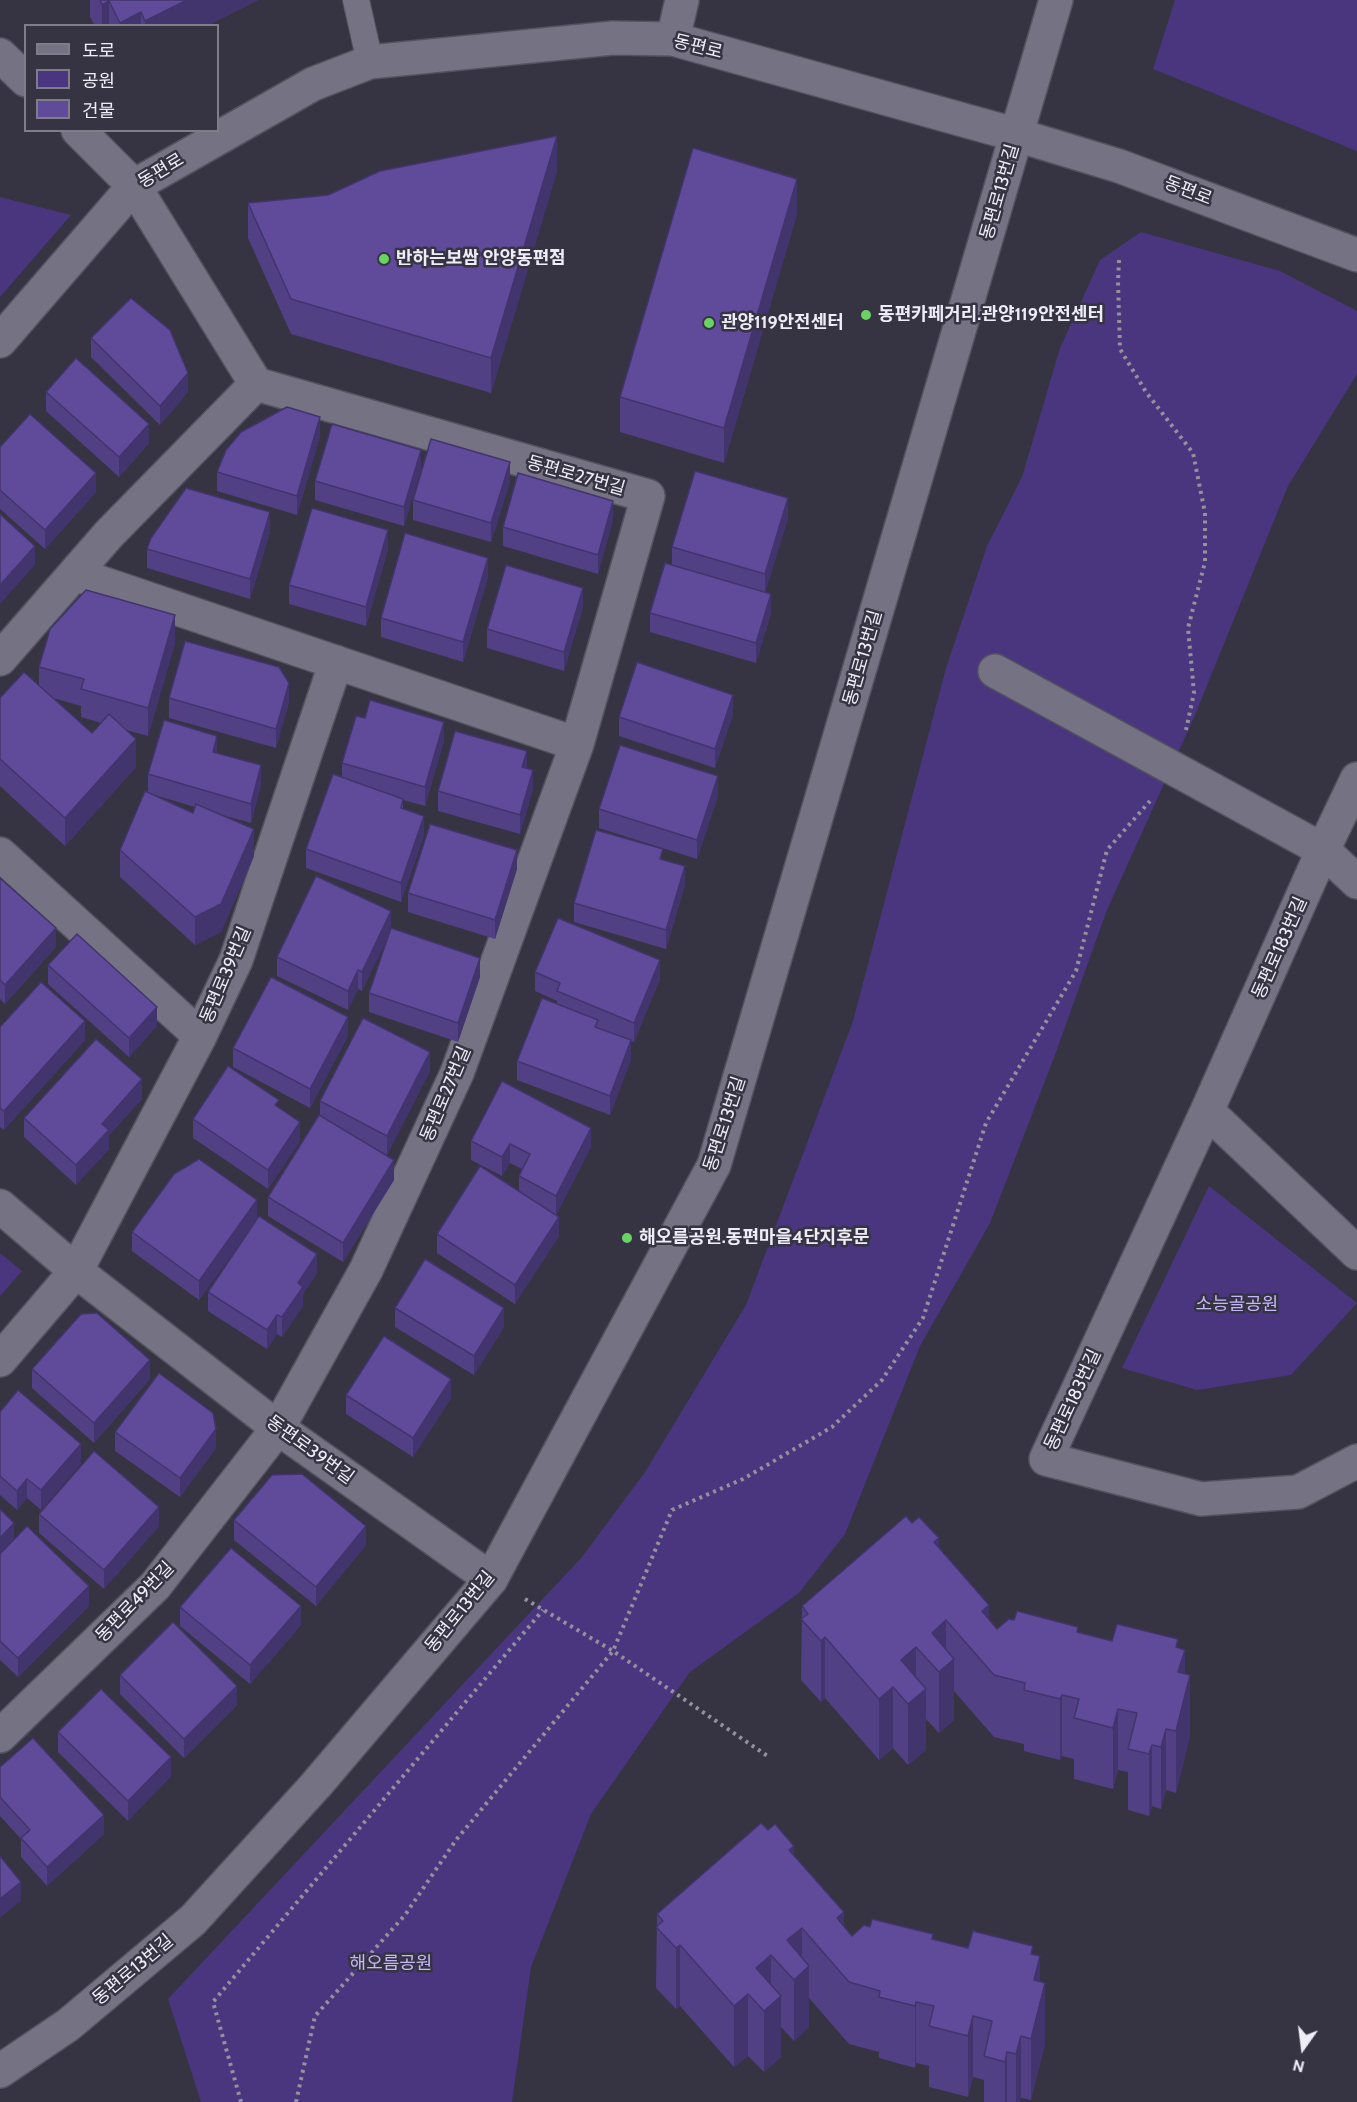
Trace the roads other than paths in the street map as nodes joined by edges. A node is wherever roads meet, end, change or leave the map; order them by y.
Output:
1 (356, 0) edge
2 (682, 0) edge
3 (1056, 0) edge
4 (673, 39) junction
5 (0, 55) edge
6 (370, 62) junction
7 (24, 78) edge
8 (80, 132) edge
9 (1017, 135) junction
10 (135, 186) junction
11 (1357, 255) edge
12 (0, 341) edge
13 (256, 384) junction
14 (75, 574) junction
15 (0, 659) edge
16 (336, 662) junction
17 (995, 671) dead end
18 (577, 744) junction
19 (1357, 779) edge
20 (1323, 850) junction
21 (0, 854) edge
22 (1357, 882) edge
23 (200, 1036) junction
24 (1207, 1111) junction
25 (0, 1206) edge
26 (1357, 1253) edge
27 (76, 1271) junction
28 (0, 1360) edge
29 (278, 1428) junction
30 (1357, 1461) edge
31 (491, 1579) junction
32 (0, 1736) edge
33 (0, 2071) edge

1 - 6 lane
2 - 4 street
3 - 9 street
4 - 6 street, 동편로
4 - 9 street, 동편로
5 - 7 street
6 - 10 street, 동편로
8 - 10 street
9 - 11 street, 동편로
9 - 31 street, 동편로13번길
10 - 12 street, 동편로
10 - 13 street
13 - 14 street
13 - 18 street, 동편로27번길
14 - 15 street
14 - 16 street
16 - 18 street
16 - 23 street, 동편로39번길
17 - 20 street
18 - 29 street, 동편로27번길
19 - 20 street, 동편로183번길
20 - 22 street
20 - 24 street, 동편로183번길
21 - 23 street
23 - 27 street, 동편로39번길
24 - 26 street
24 - 30 street, 동편로183번길
25 - 27 street, 동편로39번길
27 - 28 street, 동편로39번길
27 - 29 street, 동편로39번길
29 - 31 street, 동편로39번길
29 - 32 street, 동편로49번길
31 - 33 street, 동편로13번길

